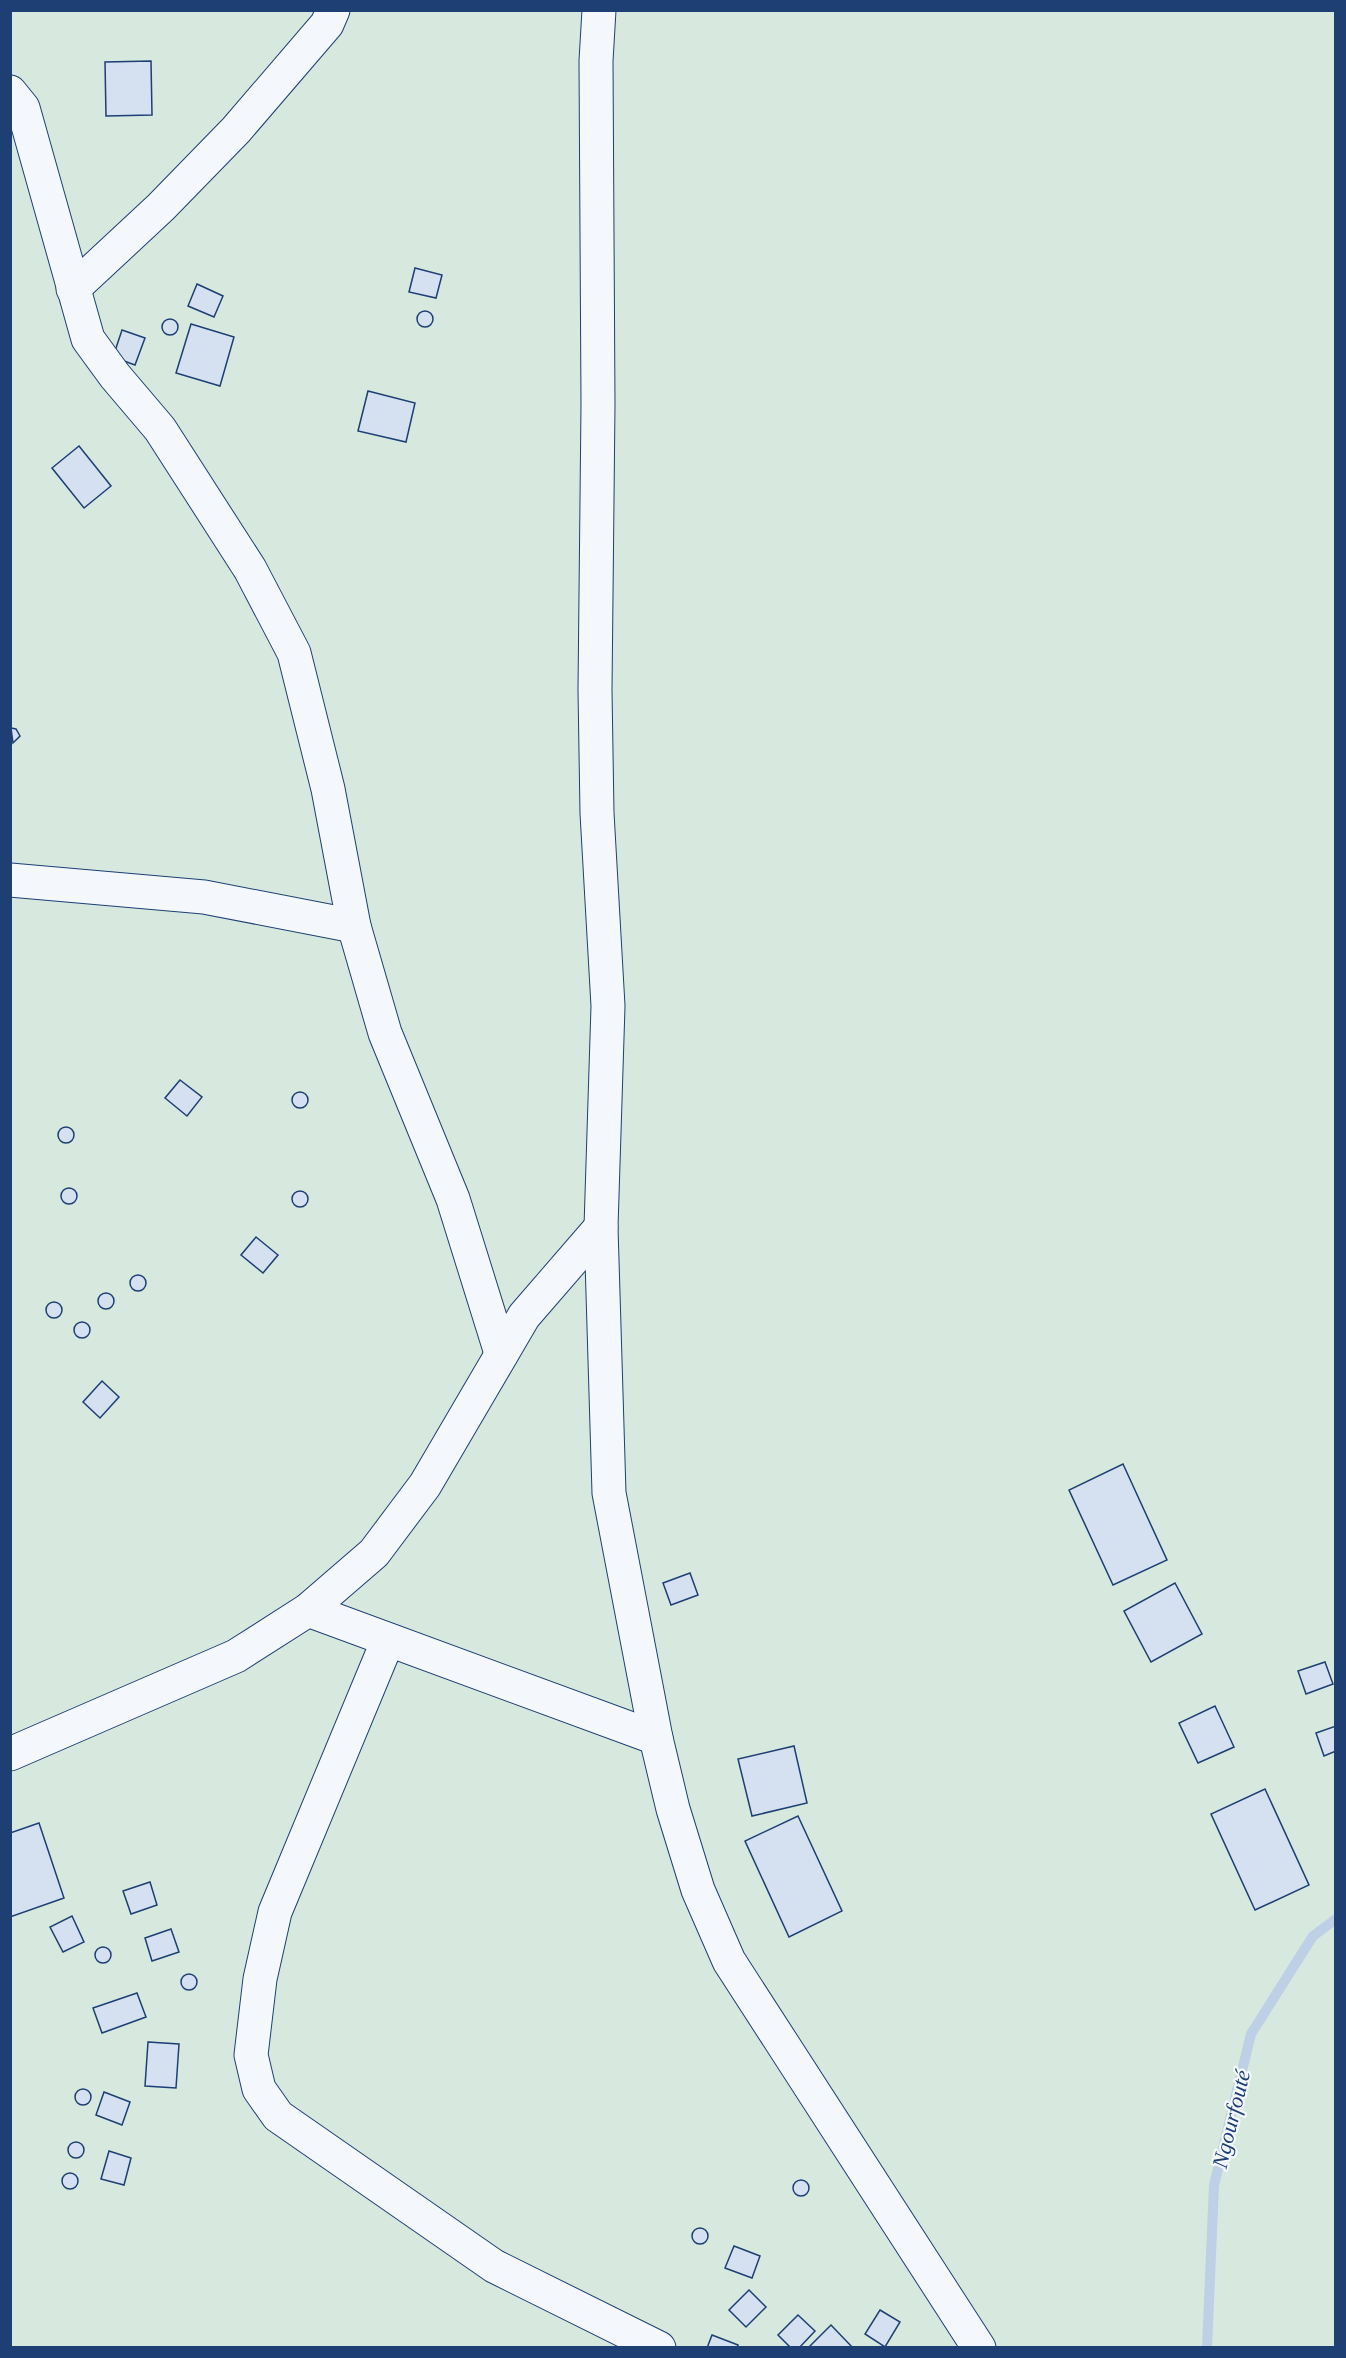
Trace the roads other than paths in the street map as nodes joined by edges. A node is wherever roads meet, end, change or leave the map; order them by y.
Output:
1 (333, 10) edge
2 (599, 10) edge
3 (10, 92) edge
4 (73, 289) junction
5 (10, 880) edge
6 (354, 926) junction
7 (601, 1227) junction
8 (501, 1353) junction
9 (308, 1610) junction
10 (388, 1640) junction
11 (656, 1738) junction
12 (10, 1754) edge
13 (659, 2348) edge
14 (979, 2348) edge

1 - 4 street
2 - 7 street
3 - 4 street
4 - 6 street
5 - 6 street
6 - 8 street
7 - 8 street
7 - 11 street
8 - 9 street
9 - 10 street
9 - 12 street
10 - 11 street
10 - 13 street
11 - 14 street

